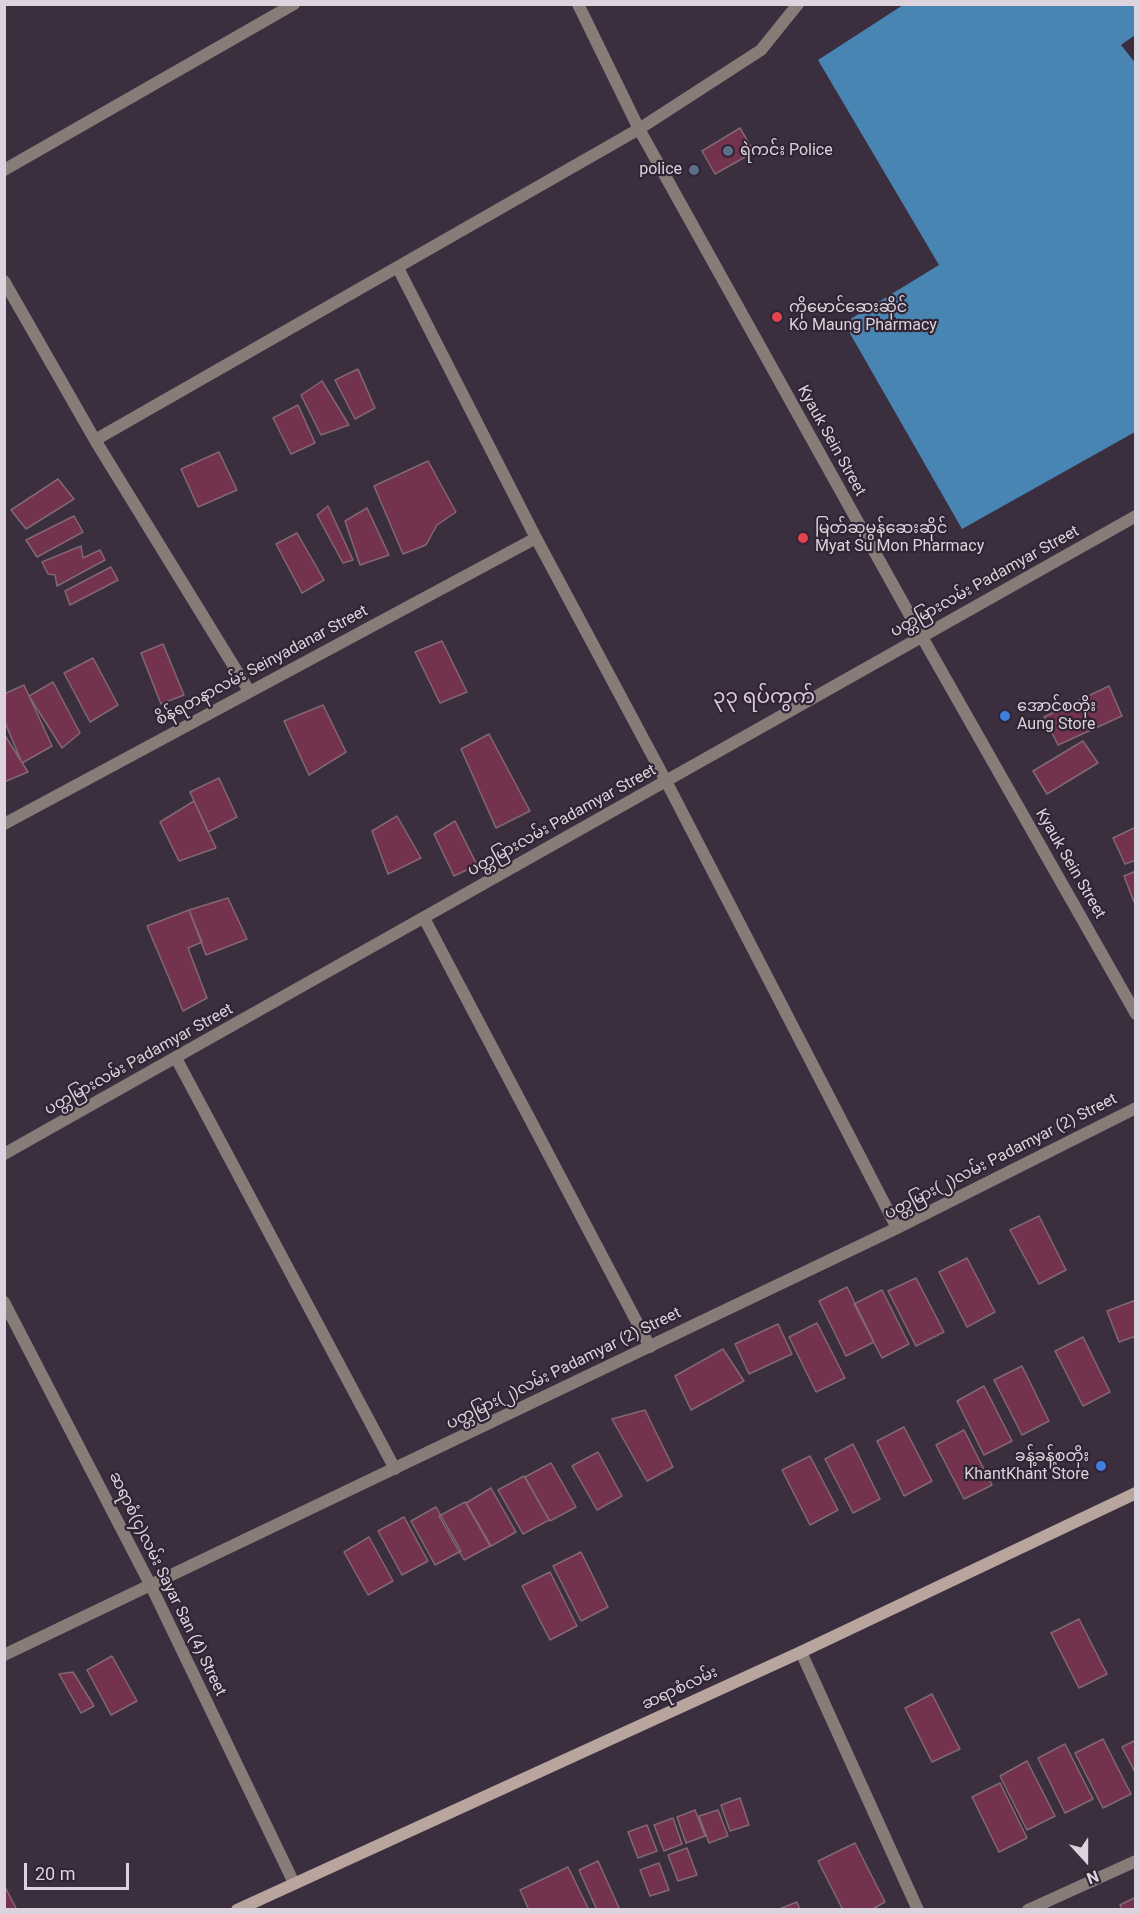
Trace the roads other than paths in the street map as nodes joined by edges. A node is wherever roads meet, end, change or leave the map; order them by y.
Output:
1 (294, 4) edge
2 (578, 4) edge
3 (798, 4) edge
4 (639, 129) junction
5 (4, 170) edge
6 (398, 268) junction
7 (4, 281) edge
8 (95, 440) junction
9 (1136, 516) edge
10 (536, 538) junction
11 (922, 636) junction
12 (249, 691) junction
13 (666, 781) junction
14 (4, 824) edge
15 (424, 918) junction
16 (1136, 1014) edge
17 (176, 1058) junction
18 (1136, 1108) edge
19 (4, 1154) edge
20 (897, 1228) junction
21 (4, 1302) edge
22 (650, 1347) junction
23 (395, 1469) junction
24 (1136, 1494) edge
25 (152, 1586) junction
26 (801, 1652) junction
27 (4, 1655) edge
28 (1136, 1861) edge
29 (294, 1883) junction
30 (237, 1910) edge
31 (918, 1910) edge
32 (1028, 1910) edge

1 - 5 street
2 - 4 street, Kyauk Sein Street
3 - 4 street
4 - 6 street
4 - 11 street, Kyauk Sein Street
6 - 8 street
6 - 10 street
7 - 8 street
8 - 12 street
9 - 11 street, ပတ္တမြားလမ်း Padamyar Street
10 - 12 street, စိန်ရတနာလမ်း Seinyadanar Street
10 - 13 street
11 - 13 street, ပတ္တမြားလမ်း Padamyar Street
11 - 16 street, Kyauk Sein Street
12 - 14 street, စိန်ရတနာလမ်း Seinyadanar Street
13 - 15 street, ပတ္တမြားလမ်း Padamyar Street
13 - 20 street
15 - 17 street, ပတ္တမြားလမ်း Padamyar Street
15 - 22 street
17 - 19 street, ပတ္တမြားလမ်း Padamyar Street
17 - 23 street
18 - 20 street, ပတ္တမြား(၂)လမ်း Padamyar (2) Street
20 - 22 street, ပတ္တမြား(၂)လမ်း Padamyar (2) Street
21 - 25 street, ဆရာစံ(၄)လမ်း Sayar San (4) Street
22 - 23 street, ပတ္တမြား(၂)လမ်း Padamyar (2) Street
23 - 25 street, ပတ္တမြား(၂)လမ်း Padamyar (2) Street
24 - 26 main road, ဆရာစံလမ်း
25 - 27 street, ပတ္တမြား(၂)လမ်း Padamyar (2) Street
25 - 29 street, ဆရာစံ(၄)လမ်း Sayar San (4) Street
26 - 29 main road, ဆရာစံလမ်း
26 - 31 street
28 - 32 street
29 - 30 main road, ဆရာစံလမ်း

